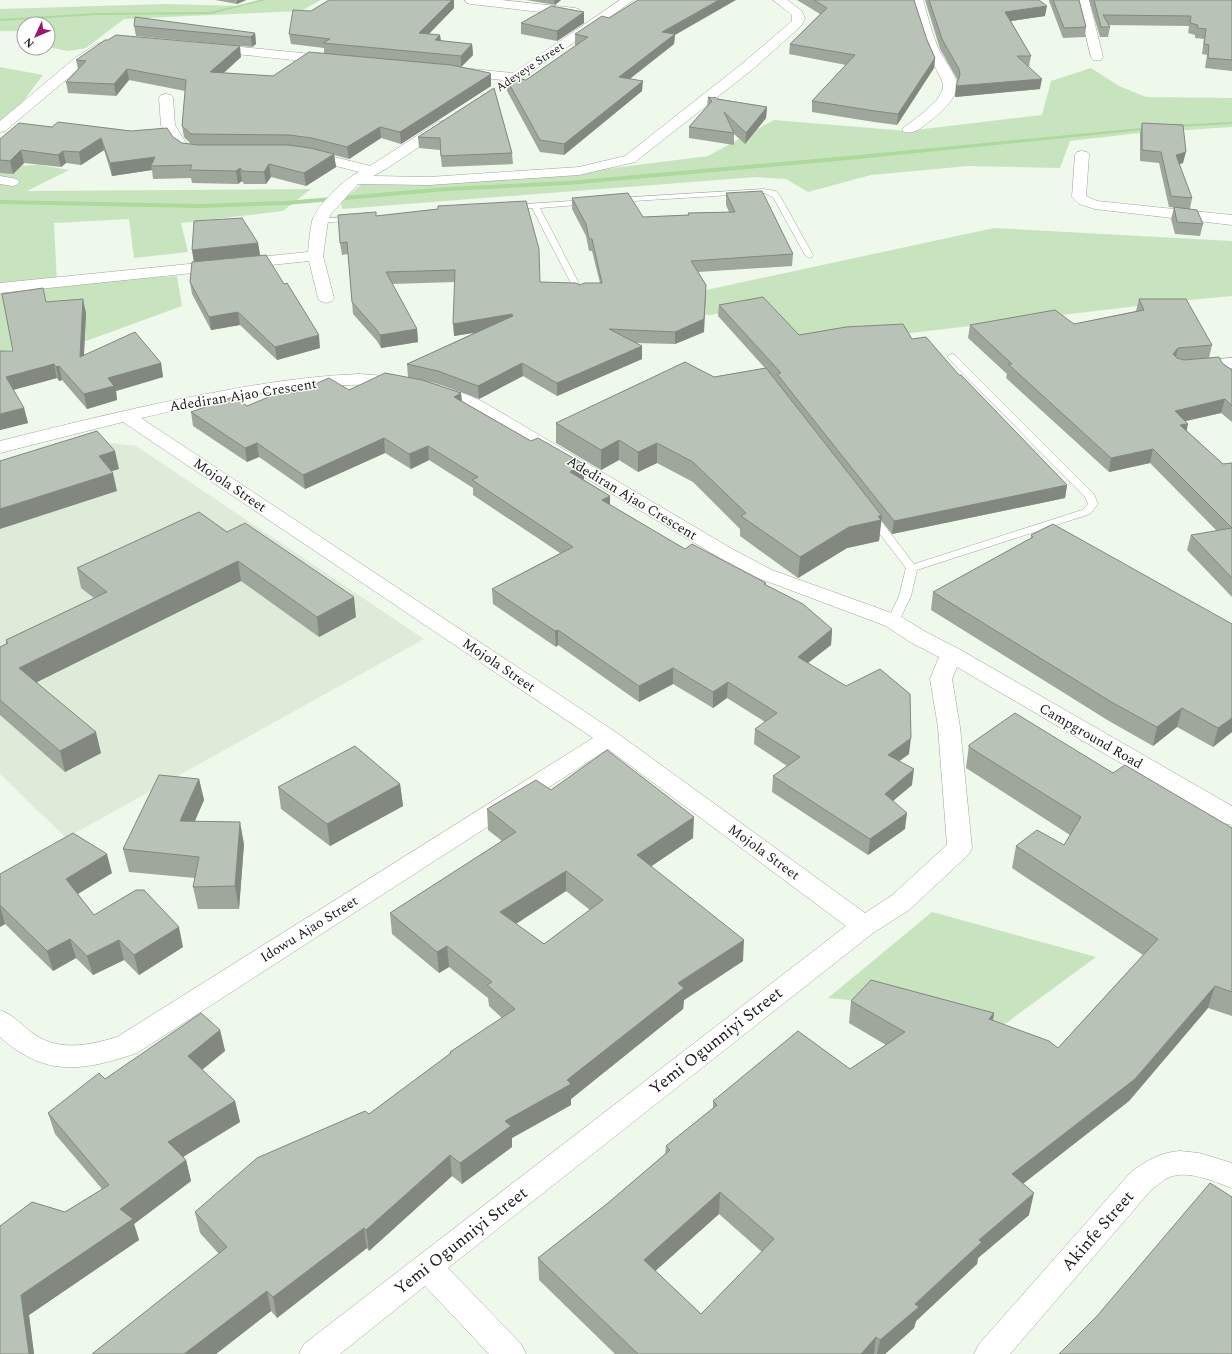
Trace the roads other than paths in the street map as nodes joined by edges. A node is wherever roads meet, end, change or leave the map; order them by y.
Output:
1 (471, 0) edge
2 (628, 0) edge
3 (779, 0) edge
4 (917, 0) edge
5 (1083, 0) edge
6 (606, 16) junction
7 (113, 41) edge
8 (200, 47) edge
9 (1097, 58) dead end
10 (342, 61) edge
11 (453, 71) edge
12 (516, 77) junction
13 (497, 89) dead end
14 (166, 98) dead end
15 (452, 119) edge
16 (0, 128) edge
17 (909, 129) dead end
18 (214, 152) edge
19 (297, 153) edge
20 (1082, 155) dead end
21 (372, 170) junction
22 (353, 181) junction
23 (535, 206) junction
24 (503, 208) edge
25 (322, 217) junction
26 (360, 218) edge
27 (1232, 220) edge
28 (809, 255) dead end
29 (315, 256) junction
30 (0, 288) edge
31 (580, 293) edge
32 (326, 298) dead end
33 (952, 357) dead end
34 (1232, 363) edge
35 (1181, 367) edge
36 (126, 416) junction
37 (0, 447) edge
38 (864, 506) edge
39 (912, 568) junction
40 (893, 621) junction
41 (951, 654) junction
42 (609, 738) junction
43 (1232, 817) edge
44 (864, 926) junction
45 (0, 1021) edge
46 (1232, 1176) edge
47 (427, 1267) junction
48 (315, 1354) edge
49 (510, 1354) edge
50 (990, 1354) edge

1 - 6 street
2 - 6 street, Adeyeye Street
3 - 22 street
4 - 17 street
5 - 9 street
6 - 12 street, Adeyeye Street
7 - 16 street
8 - 10 street
11 - 12 street
12 - 13 street, Adeyeye Street
14 - 18 street
15 - 21 street
19 - 21 street
20 - 27 street
21 - 22 street
22 - 25 street
23 - 24 lane
23 - 28 lane
23 - 31 lane
25 - 26 lane
25 - 29 street
29 - 30 street
29 - 32 street
33 - 39 lane
34 - 35 street
36 - 37 street, Adediran Ajao Crescent
36 - 40 street, Adediran Ajao Crescent
36 - 42 street, Mojola Street
38 - 39 lane
39 - 40 lane
40 - 41 street, Adediran Ajao Crescent
41 - 43 street, Campground Road
41 - 44 street, Yemi Ogunniyi Street
42 - 44 street, Mojola Street
42 - 45 street, Idowu Ajao Street
44 - 47 street, Yemi Ogunniyi Street
46 - 50 street, Akinfe Street
47 - 48 street, Yemi Ogunniyi Street
47 - 49 street

